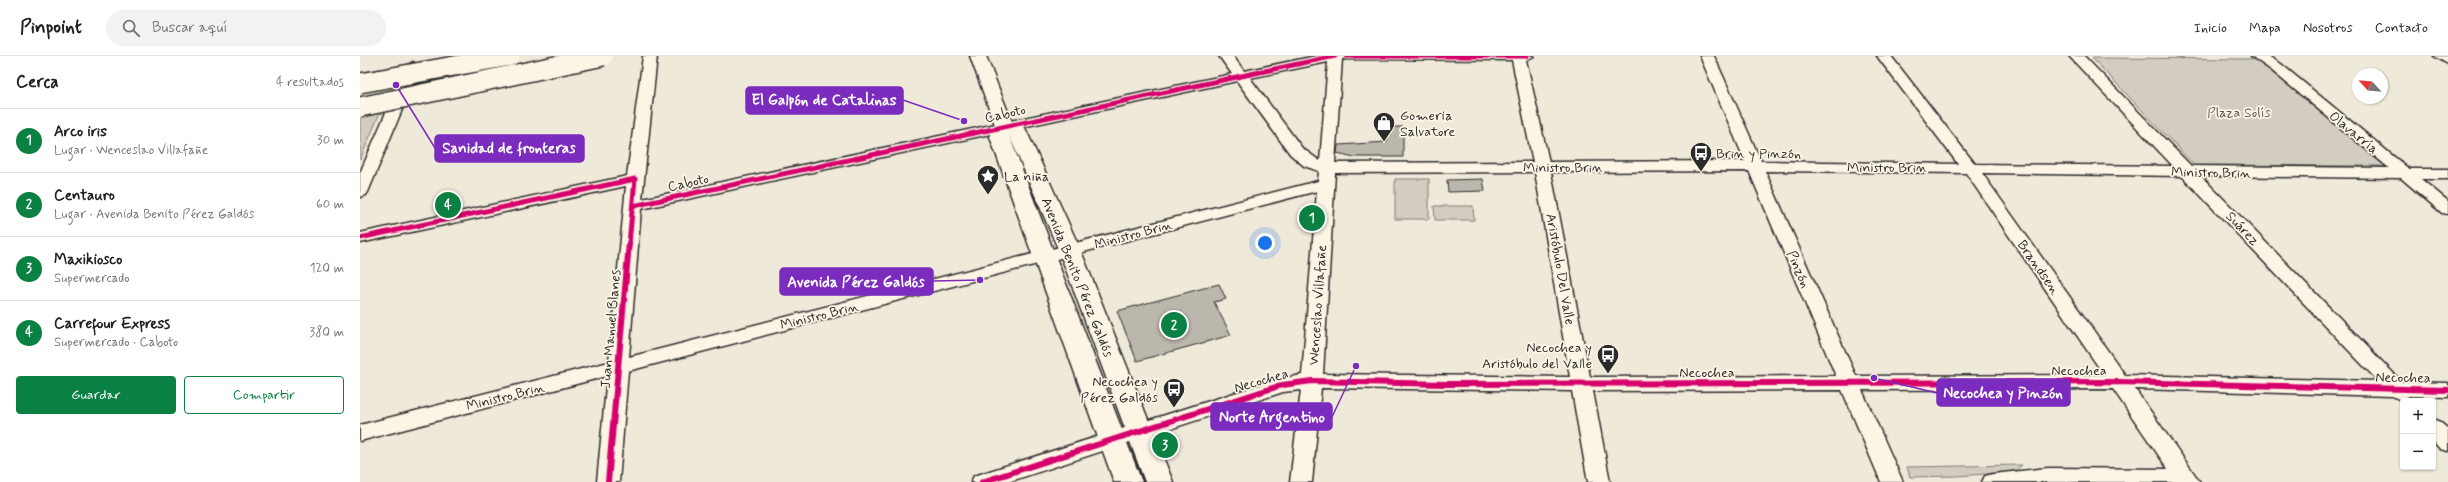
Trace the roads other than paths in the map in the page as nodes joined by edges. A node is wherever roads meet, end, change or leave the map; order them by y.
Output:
1 (468, 56) edge
2 (510, 56) edge
3 (575, 56) edge
4 (603, 56) edge
5 (650, 56) edge
6 (978, 56) edge
7 (1226, 56) edge
8 (1335, 56) edge
9 (1347, 56) edge
10 (1518, 56) edge
11 (1527, 56) edge
12 (1707, 56) edge
13 (1884, 56) edge
14 (2076, 56) edge
15 (2258, 56) edge
16 (2442, 56) edge
17 (2448, 60) edge
18 (413, 66) junction
19 (360, 75) edge
20 (1239, 75) junction
21 (360, 83) edge
22 (360, 96) edge
23 (360, 107) edge
24 (1004, 125) junction
25 (1755, 166) junction
26 (1542, 167) junction
27 (1970, 168) junction
28 (2189, 172) junction
29 (2404, 173) junction
30 (2448, 174) edge
31 (1326, 176) junction
32 (635, 179) junction
33 (360, 192) edge
34 (633, 206) junction
35 (2448, 209) edge
36 (360, 238) edge
37 (1070, 251) junction
38 (1044, 257) junction
39 (618, 367) junction
40 (1312, 380) junction
41 (2118, 382) junction
42 (1582, 383) junction
43 (1849, 384) junction
44 (2448, 390) edge
45 (2402, 395) edge
46 (2436, 430) edge
47 (360, 432) edge
48 (1138, 432) junction
49 (1112, 441) junction
50 (2448, 443) edge
51 (2187, 480) edge
52 (608, 482) edge
53 (982, 482) edge
54 (1128, 482) edge
55 (1159, 482) edge
56 (1301, 482) edge
57 (1599, 482) edge
58 (1892, 482) edge
59 (1993, 482) edge

1 - 18 main road
2 - 21 main road, bridge
3 - 22 main road
4 - 23 main road, bridge
5 - 32 street, Juan Manuel Blanes
6 - 24 main road, Avenida Benito Pérez Galdós
7 - 20 street
8 - 20 street, Caboto
8 - 31 street, Wenceslao Villafañe
9 - 10 street
10 - 11 street
10 - 26 street, Aristóbulo Del Valle
12 - 25 street, Pinzón
13 - 27 street, Brandsen
14 - 28 street, Suárez
15 - 29 street, Olavarría
16 - 17 street
18 - 19 main road
18 - 33 street
20 - 24 street, Caboto
20 - 31 street
24 - 34 street, Caboto
24 - 37 main road, Avenida Benito Pérez Galdós
24 - 38 main road, Avenida Benito Pérez Galdós
25 - 26 street, Ministro Brin
25 - 27 street, Ministro Brin
25 - 43 street, Pinzón
26 - 31 street, Ministro Brin
26 - 42 street, Aristóbulo Del Valle
27 - 28 street, Ministro Brin
27 - 41 street, Brandsen
28 - 29 street, Ministro Brin
28 - 45 street, Suárez
29 - 30 street, Ministro Brin
29 - 35 street, Olavarría
31 - 37 street, Ministro Brin
31 - 40 street, Wenceslao Villafañe
32 - 34 street, Juan Manuel Blanes
32 - 36 street
34 - 39 street, Juan Manuel Blanes
37 - 38 street, Ministro Brin
37 - 48 main road, Avenida Benito Pérez Galdós
38 - 39 street, Ministro Brin
38 - 49 main road, Avenida Benito Pérez Galdós
39 - 47 street, Ministro Brin
39 - 52 street, Juan Manuel Blanes
40 - 42 street, Necochea
40 - 48 street, Necochea
40 - 56 street, Wenceslao Villafañe
41 - 43 street, Necochea
41 - 45 street, Necochea
41 - 51 street, Brandsen
42 - 43 street, Necochea
42 - 57 street, Aristóbulo Del Valle
43 - 58 street, Pinzón
44 - 45 street, Necochea
46 - 50 street
48 - 49 street, Necochea
48 - 55 main road, Avenida Benito Pérez Galdós
49 - 53 street, Necochea
49 - 54 main road, Avenida Benito Pérez Galdós
51 - 59 street

